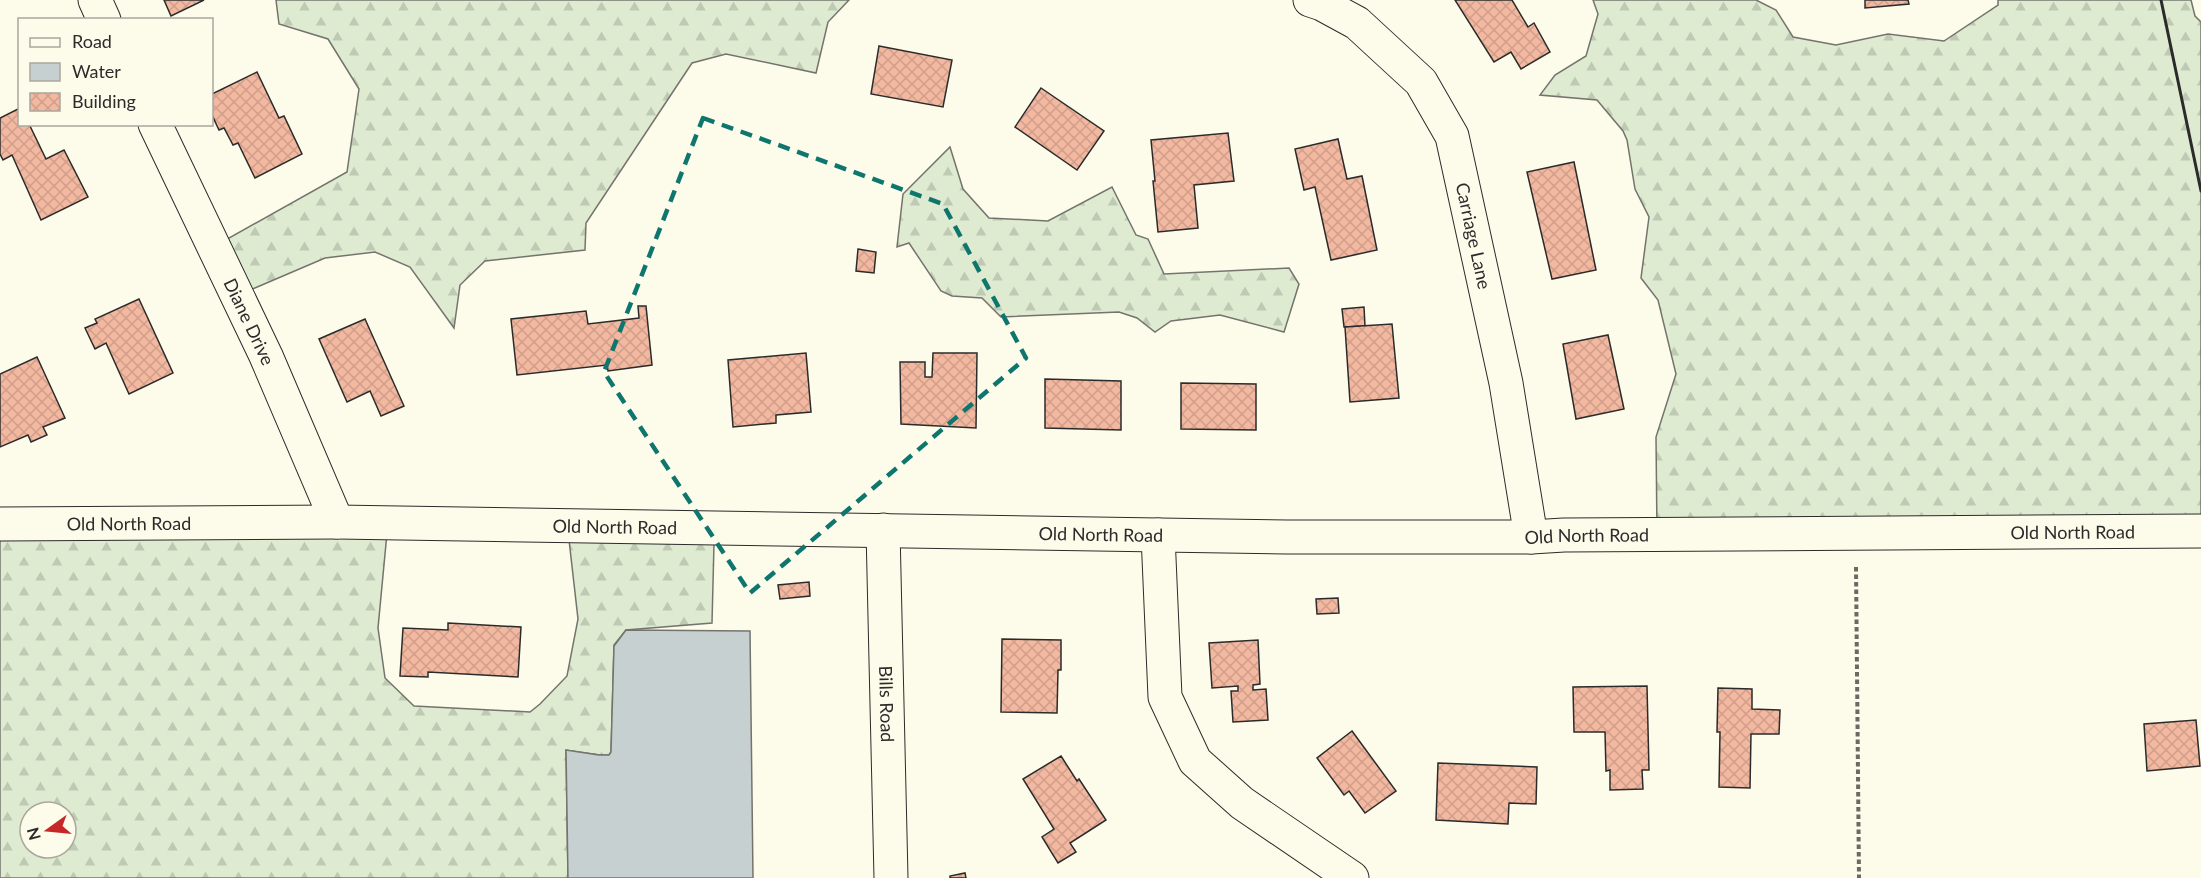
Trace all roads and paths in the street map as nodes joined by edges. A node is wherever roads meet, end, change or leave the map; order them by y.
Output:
1 (95, 0) edge
2 (1310, 0) edge
3 (103, 18) edge
4 (156, 126) edge
5 (337, 522) junction
6 (0, 524) edge
7 (883, 530) junction
8 (2201, 531) edge
9 (1856, 533) junction
10 (1158, 535) junction
11 (1531, 537) junction
12 (891, 878) edge
13 (1352, 878) edge
14 (1859, 878) edge

1 - 3 street
2 - 11 street, Carriage Lane
4 - 5 street, Diane Drive
5 - 6 street, Old North Road
5 - 7 street, Old North Road
7 - 10 street, Old North Road
7 - 12 street, Bills Road
8 - 9 street, Old North Road
9 - 11 street, Old North Road
9 - 14 path
10 - 11 street, Old North Road
10 - 13 street

